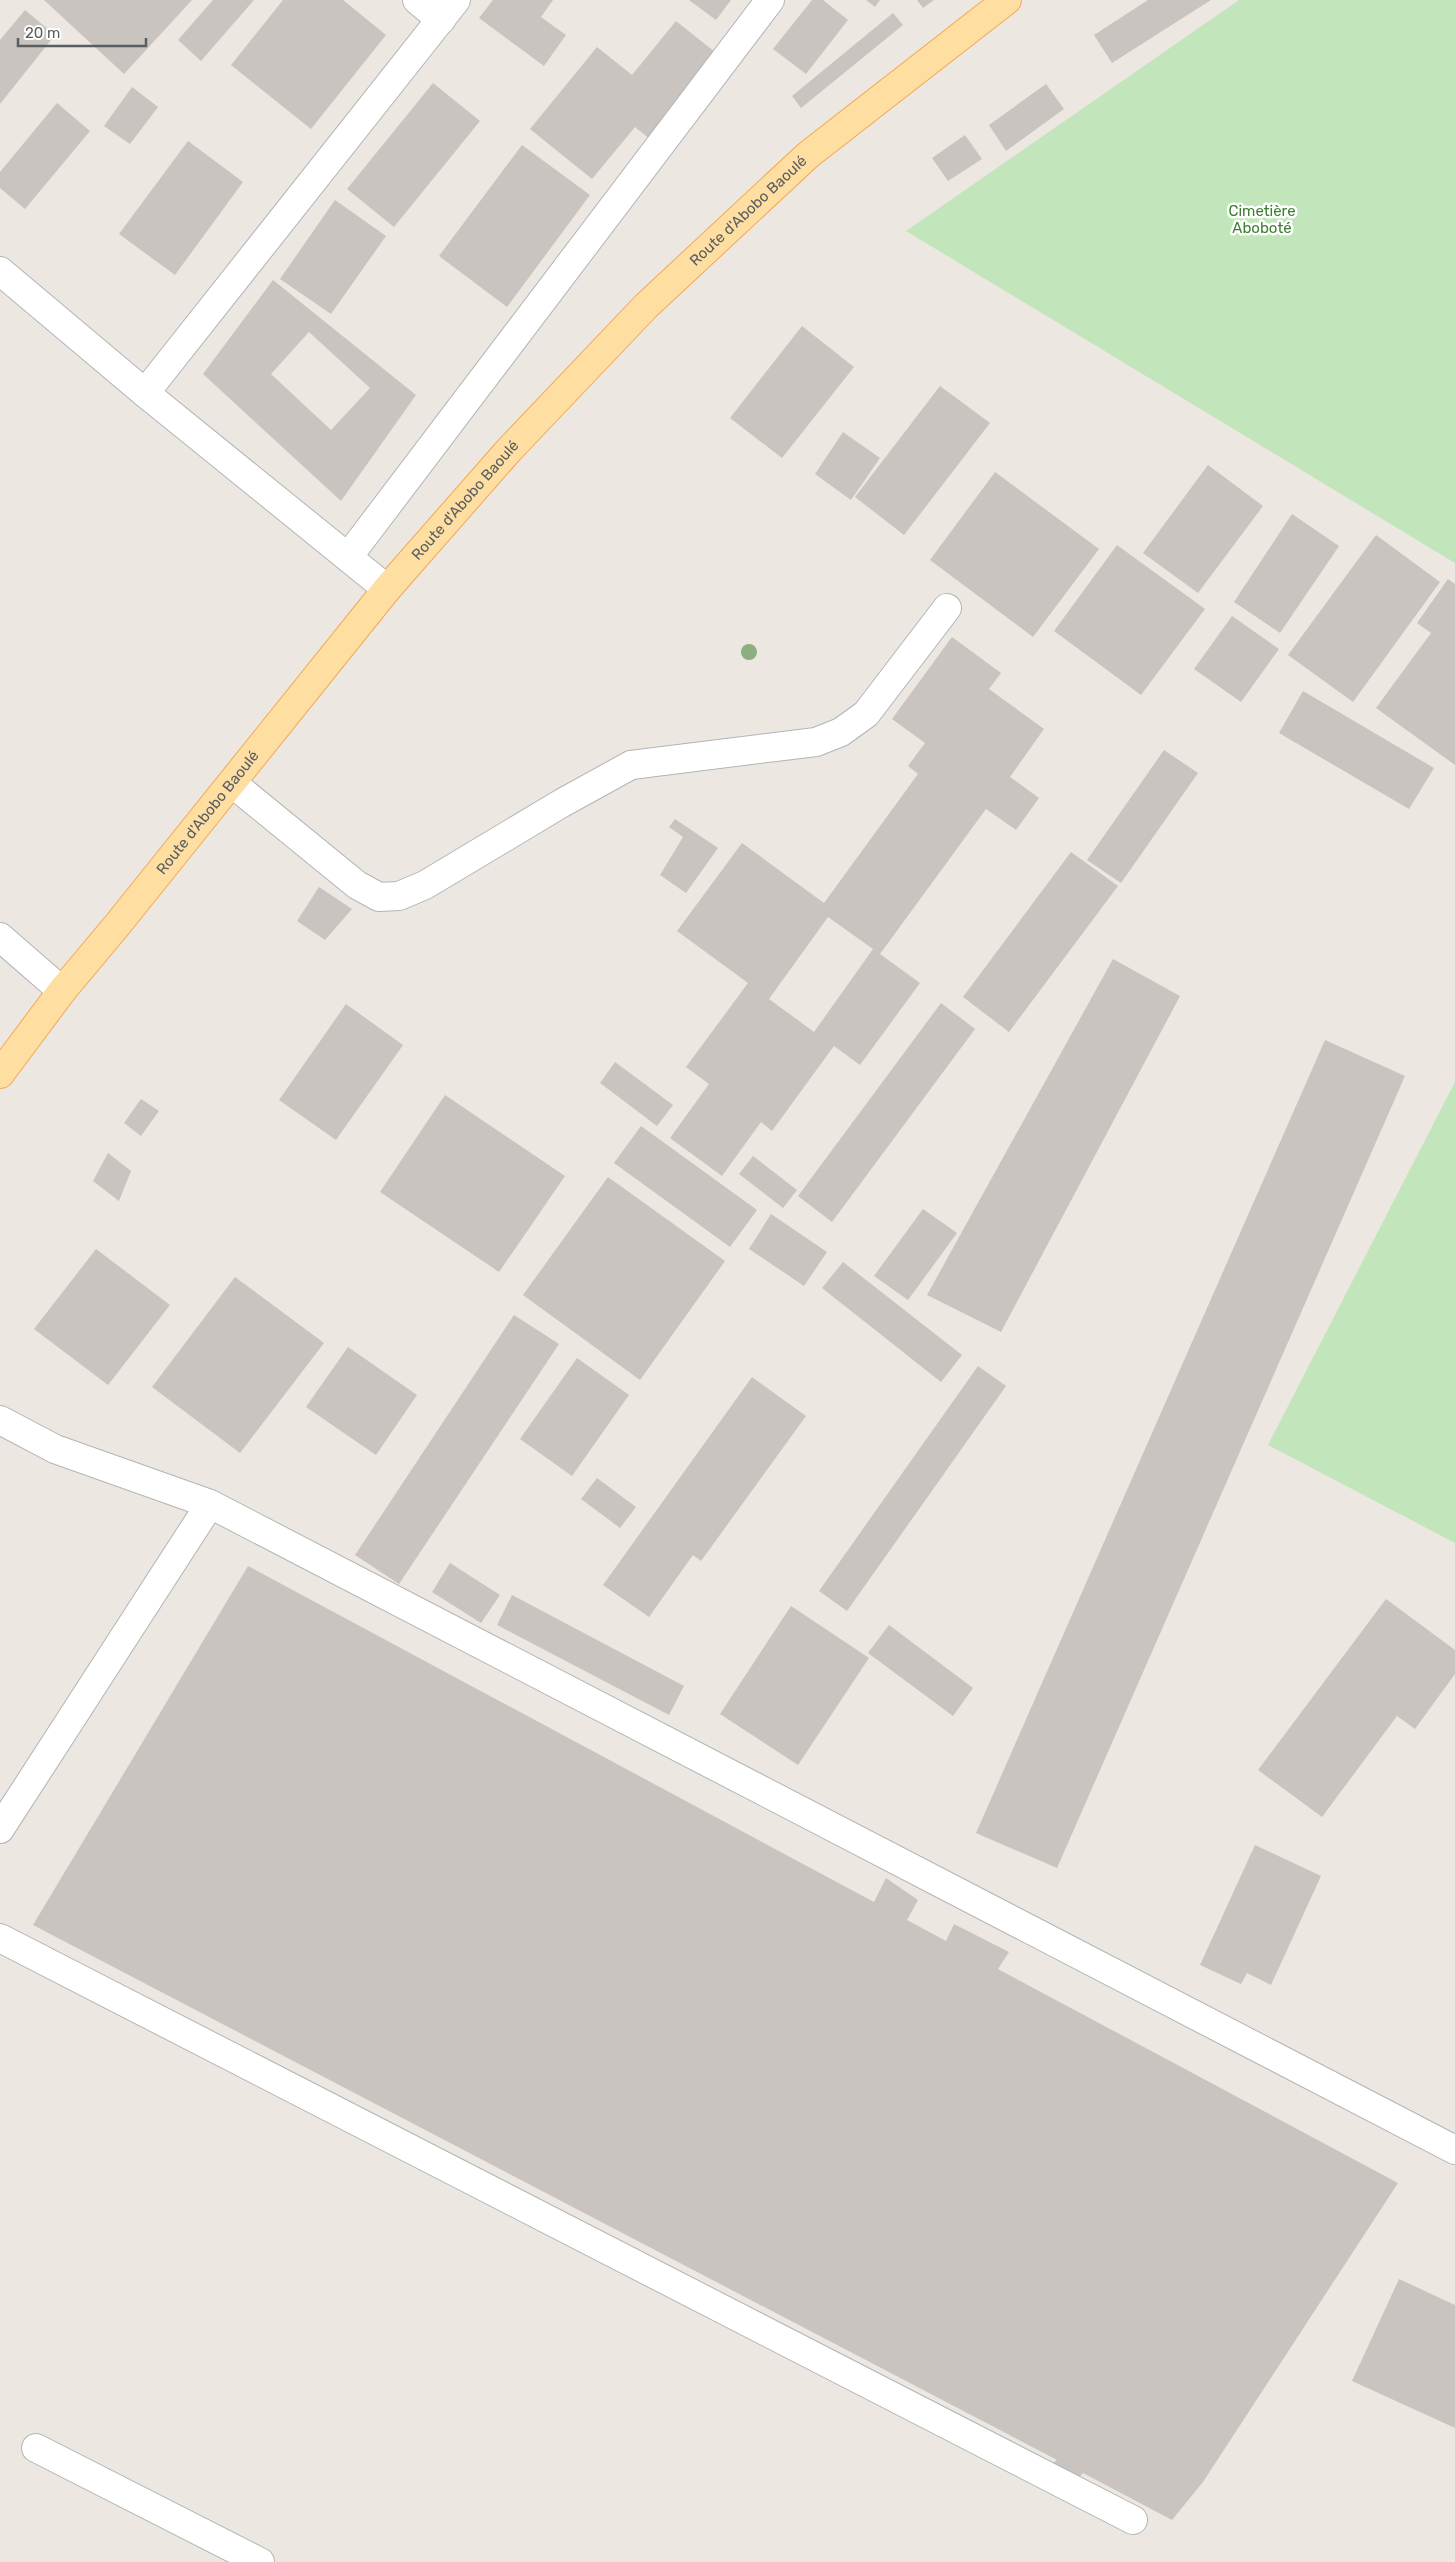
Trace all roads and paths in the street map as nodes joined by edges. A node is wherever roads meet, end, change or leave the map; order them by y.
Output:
1 (417, 0) edge
2 (770, 0) edge
3 (1007, 0) edge
4 (449, 10) edge
5 (0, 271) edge
6 (145, 393) junction
7 (348, 557) junction
8 (387, 589) junction
9 (947, 608) dead end
10 (232, 783) junction
11 (0, 937) edge
12 (62, 991) junction
13 (0, 1074) edge
14 (0, 1420) edge
15 (210, 1504) junction
16 (0, 1828) edge
17 (0, 1938) edge
18 (1455, 2150) edge
19 (36, 2448) dead end
20 (1133, 2520) dead end
21 (260, 2562) edge

1 - 4 street
2 - 7 street
3 - 8 main road, Route d'Abobo Baoulé
4 - 6 street
5 - 6 street
6 - 7 street
7 - 8 street
8 - 10 main road, Route d'Abobo Baoulé
9 - 10 street
10 - 12 main road, Route d'Abobo Baoulé
11 - 12 street
12 - 13 main road, Route d'Abobo Baoulé
14 - 15 street
15 - 16 street
15 - 18 street
17 - 20 street
19 - 21 street

